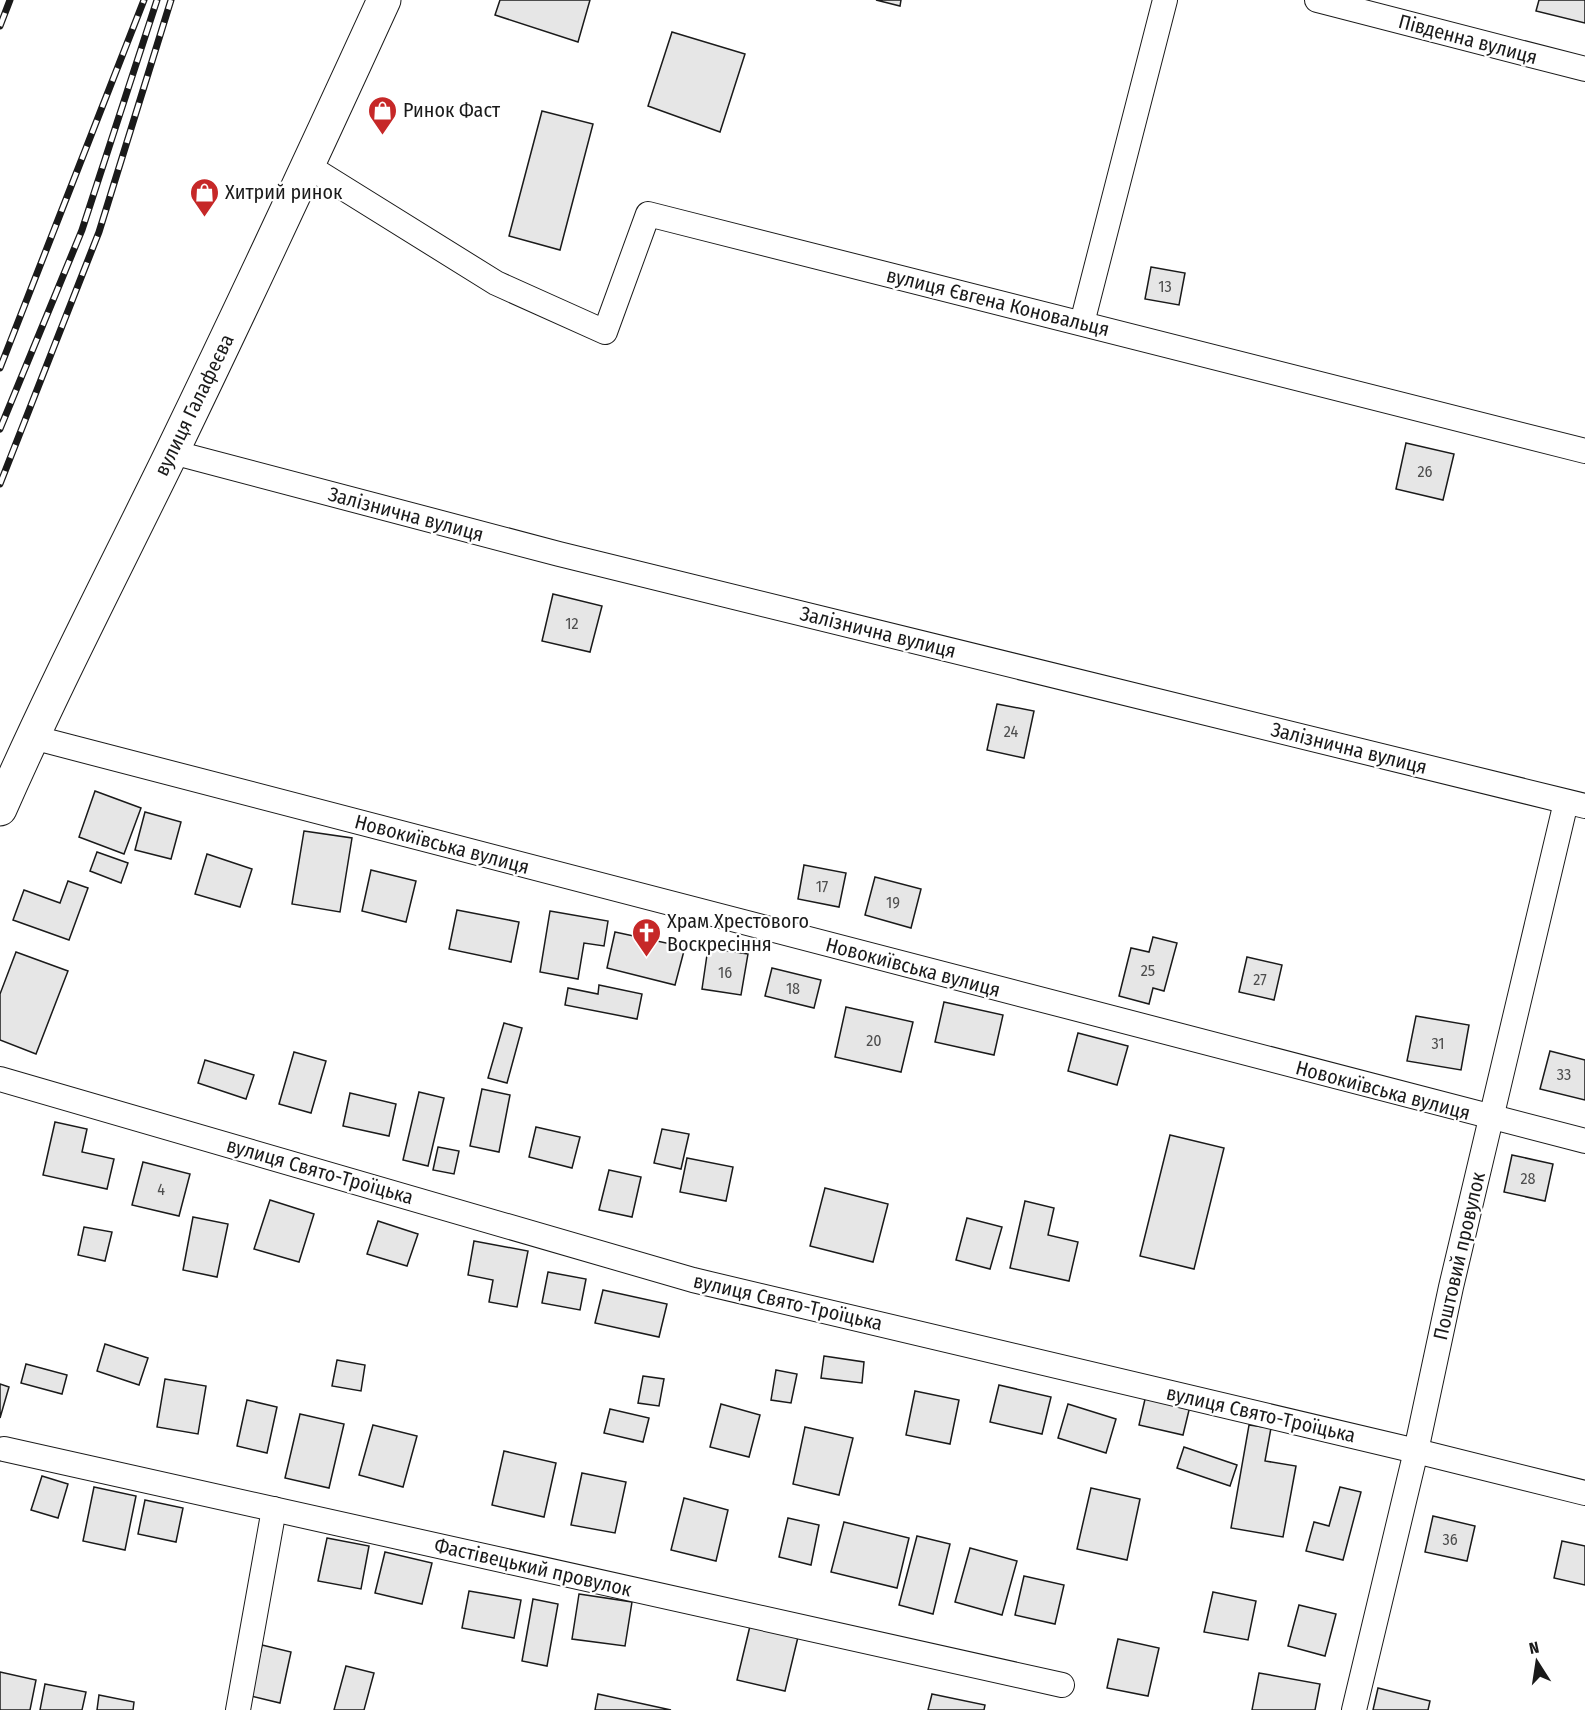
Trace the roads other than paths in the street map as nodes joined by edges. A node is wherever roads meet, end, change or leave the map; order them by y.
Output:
1 (384, 0) edge
2 (1165, 0) edge
3 (1317, 0) edge
4 (1585, 69) edge
5 (308, 166) junction
6 (1082, 323) junction
7 (1585, 450) edge
8 (172, 452) junction
9 (32, 737) junction
10 (1576, 804) edge
11 (0, 808) edge
12 (0, 1078) edge
13 (1491, 1118) junction
14 (1585, 1141) edge
15 (4, 1449) dead end
16 (1416, 1451) junction
17 (1585, 1494) edge
18 (274, 1509) junction
19 (1062, 1685) dead end
20 (238, 1710) edge
21 (1354, 1710) edge

1 - 5 street, вулиця Галафеєва
2 - 6 street
3 - 4 street, Південна вулиця
5 - 6 street, вулиця Євгена Коновальця
5 - 8 street, вулиця Галафеєва
6 - 7 street, вулиця Євгена Коновальця
8 - 9 street, вулиця Галафеєва
8 - 10 street, Залізнична вулиця
9 - 11 street, вулиця Галафеєва
9 - 13 street, Новокиївська вулиця
10 - 13 street, Поштовий провулок
12 - 16 street, вулиця Свято-Троїцька
13 - 14 street, Новокиївська вулиця
13 - 16 street, Поштовий провулок
15 - 18 street, Фастівецький провулок
16 - 17 street, вулиця Свято-Троїцька
16 - 21 street, Поштовий провулок
18 - 19 street, Фастівецький провулок
18 - 20 street

